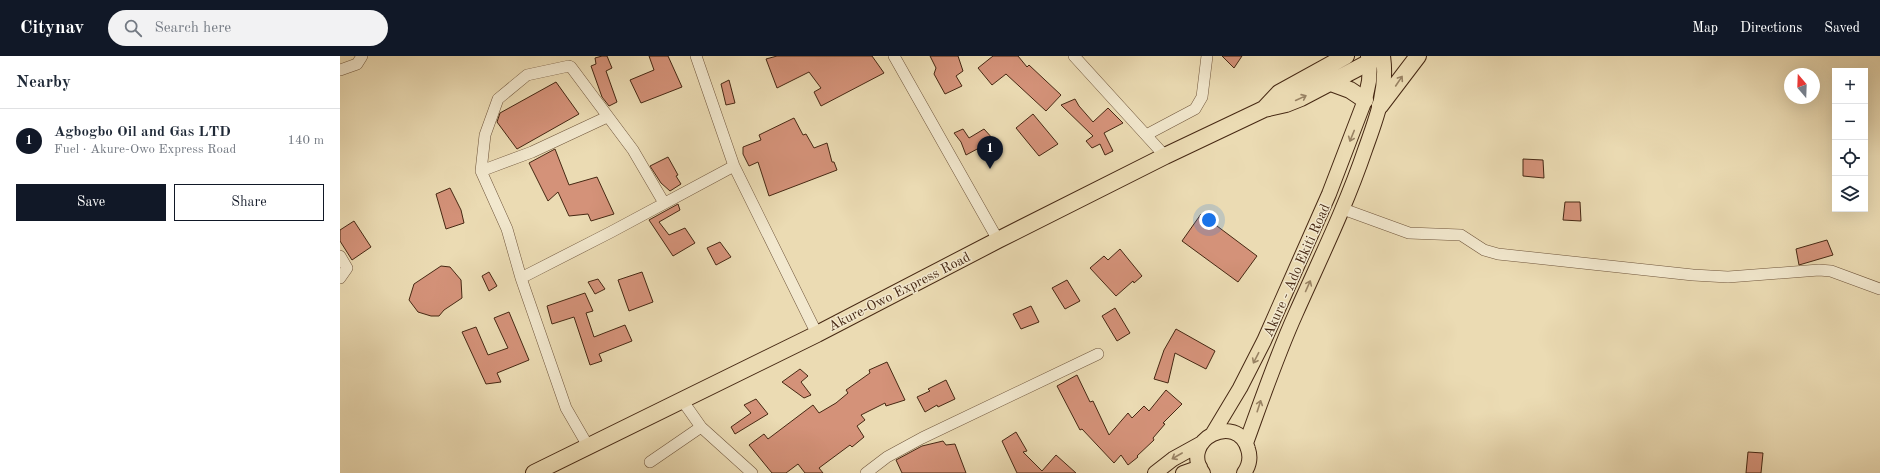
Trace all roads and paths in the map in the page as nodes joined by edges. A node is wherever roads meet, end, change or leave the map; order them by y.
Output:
1 (362, 56) edge
2 (696, 56) edge
3 (894, 56) edge
4 (1074, 56) edge
5 (1207, 56) edge
6 (1346, 56) edge
7 (1418, 56) edge
8 (1376, 57) edge
9 (340, 70) edge
10 (1331, 83) junction
11 (1365, 100) junction
12 (1380, 106) junction
13 (1264, 109) junction
14 (607, 117) junction
15 (1146, 135) junction
16 (1165, 156) junction
17 (734, 166) junction
18 (481, 171) junction
19 (664, 203) junction
20 (1343, 209) junction
21 (998, 240) junction
22 (340, 256) edge
23 (340, 278) edge
24 (521, 278) junction
25 (1880, 289) edge
26 (817, 334) junction
27 (1098, 354) dead end
28 (682, 400) junction
29 (701, 427) junction
30 (1213, 433) junction
31 (1202, 443) junction
32 (1246, 443) junction
33 (588, 446) junction
34 (650, 462) dead end
35 (1201, 470) edge
36 (1247, 470) edge
37 (534, 473) edge
38 (752, 473) edge
39 (866, 473) edge
40 (1155, 473) edge
41 (1183, 473) edge

1 - 9 street
2 - 17 street
3 - 21 street
4 - 15 street
5 - 15 street
6 - 13 highway, Akure-Owo Express Road
12 -> 7 highway
8 - 10 highway, Akure-Owo Express Road
8 - 11 main road, Akure - Ado Ekiti Road
8 - 12 main road, Akure - Ado Ekiti Road
10 - 11 highway
13 -> 10 highway, Akure-Owo Express Road
11 -> 30 main road, Akure - Ado Ekiti Road
12 - 20 main road, Akure - Ado Ekiti Road
13 - 16 highway, Akure-Owo Express Road
14 - 18 street
14 - 18 street
14 - 19 street
15 - 16 street
16 - 21 highway, Akure-Owo Express Road
17 - 19 street
17 - 26 street
18 - 24 street
19 - 24 street
20 - 25 street
32 -> 20 main road, Akure - Ado Ekiti Road
21 - 26 highway, Akure-Owo Express Road
22 - 23 street
24 - 33 street
26 - 28 highway, Akure-Owo Express Road
27 - 39 street
28 - 29 street
28 - 33 highway, Akure-Owo Express Road
29 - 34 street
29 - 38 street
30 - 31 main road, Akure - Ado Ekiti Road
30 - 32 main road
31 - 35 main road
31 -> 40 main road
32 - 36 main road
33 - 37 highway, Akure-Owo Express Road
35 - 41 main road

